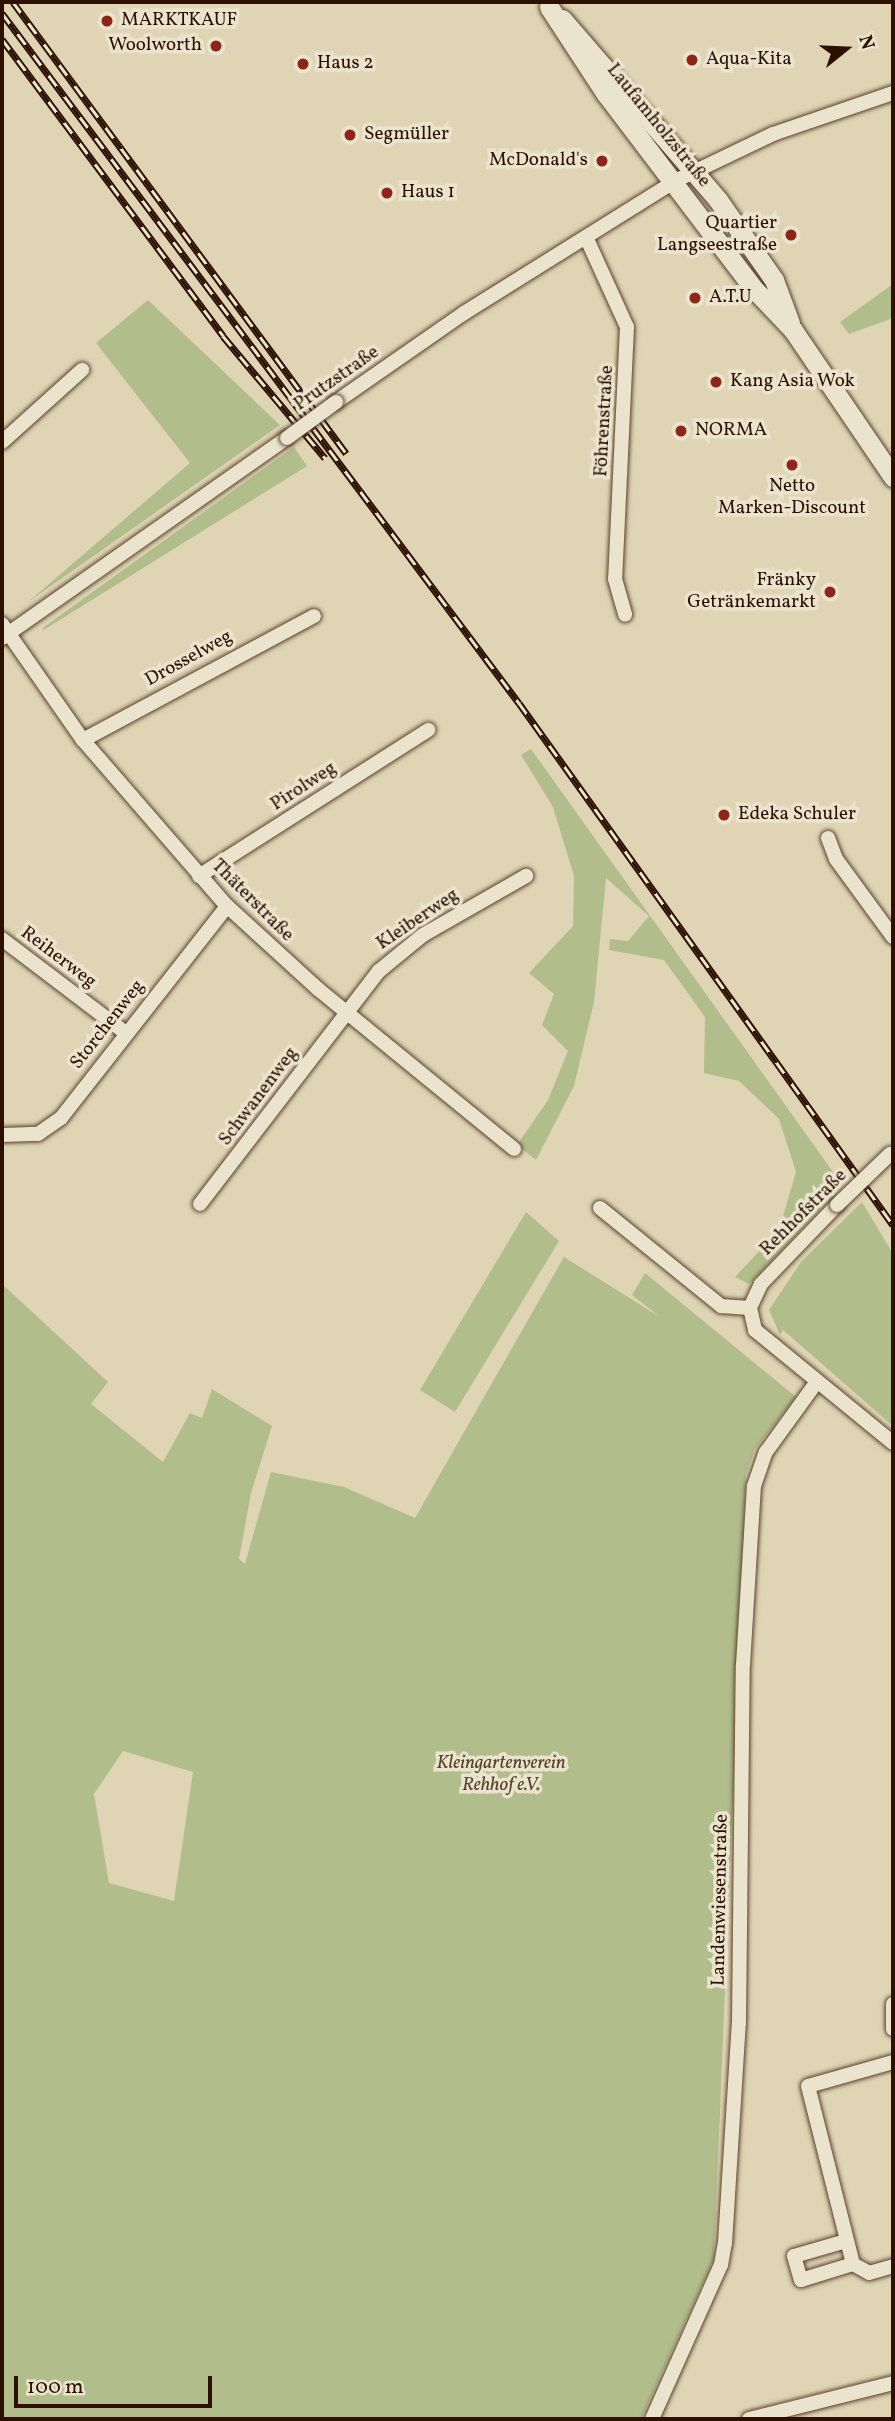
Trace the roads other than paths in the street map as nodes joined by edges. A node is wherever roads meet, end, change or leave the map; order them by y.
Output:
1 (546, 4) edge
2 (893, 93) edge
3 (697, 172) junction
4 (675, 181) junction
5 (586, 237) junction
6 (793, 330) junction
7 (82, 370) dead end
8 (2, 442) edge
9 (893, 477) edge
10 (625, 615) dead end
11 (314, 616) dead end
12 (4, 631) edge
13 (428, 730) dead end
14 (83, 740) junction
15 (828, 838) dead end
16 (526, 876) dead end
17 (199, 877) junction
18 (227, 906) junction
19 (893, 937) edge
20 (2, 939) edge
21 (346, 1012) junction
22 (126, 1033) junction
23 (2, 1135) edge
24 (514, 1149) dead end
25 (892, 1153) edge
26 (200, 1204) dead end
27 (600, 1208) dead end
28 (750, 1308) junction
29 (816, 1383) junction
30 (893, 1443) edge
31 (893, 2004) edge
32 (893, 2029) edge
33 (893, 2062) edge
34 (846, 2241) junction
35 (853, 2264) junction
36 (893, 2266) edge
37 (893, 2383) edge
38 (652, 2419) edge
39 (748, 2419) edge

1 - 3 main road, Laufamholzstraße
1 - 4 main road, Laufamholzstraße
2 - 3 street, Prutzstraße
3 - 4 street, Prutzstraße
3 - 6 main road, Laufamholzstraße
4 - 5 street, Prutzstraße
4 - 6 main road, Laufamholzstraße
5 - 10 street, Föhrenstraße
5 - 12 street, Prutzstraße, bridge
6 - 9 main road, Laufamholzstraße
7 - 8 street
11 - 14 street, Drosselweg
12 - 14 street, Thäterstraße
13 - 17 street, Pirolweg
14 - 17 street, Thäterstraße
15 - 19 street
16 - 21 street, Kleiberweg
17 - 18 street, Thäterstraße
18 - 21 street, Thäterstraße
18 - 22 street, Storchenweg
20 - 22 street, Reiherweg
21 - 24 street, Thäterstraße
21 - 26 street, Schwanenweg
22 - 23 street, Storchenweg
25 - 28 street, Rehhofstraße, bridge
27 - 28 street
28 - 29 street
29 - 30 street
29 - 38 street, Landenwiesenstraße
31 - 32 street
33 - 34 street
34 - 35 street
34 - 35 street
35 - 36 street
37 - 39 street

